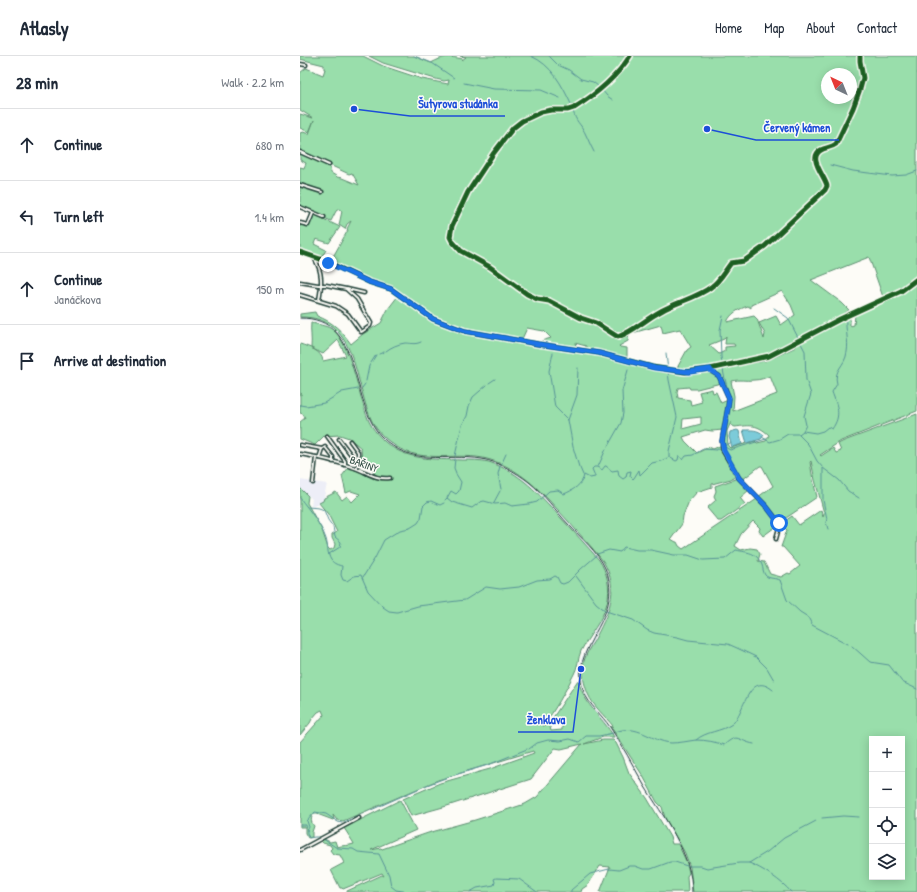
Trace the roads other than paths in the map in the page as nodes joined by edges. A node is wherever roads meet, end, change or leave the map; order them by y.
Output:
1 (300, 64) edge
2 (306, 65) dead end
3 (300, 152) edge
4 (329, 165) dead end
5 (300, 185) edge
6 (322, 192) dead end
7 (300, 207) edge
8 (313, 213) junction
9 (324, 218) dead end
10 (300, 223) edge
11 (300, 252) edge
12 (314, 256) junction
13 (917, 279) edge
14 (300, 282) edge
15 (322, 285) junction
16 (346, 289) junction
17 (355, 291) junction
18 (364, 293) dead end
19 (300, 295) edge
20 (353, 295) junction
21 (319, 300) junction
22 (710, 369) junction
23 (327, 436) dead end
24 (339, 439) dead end
25 (350, 441) dead end
26 (300, 445) edge
27 (322, 449) junction
28 (300, 454) edge
29 (318, 458) junction
30 (333, 462) junction
31 (358, 464) junction
32 (345, 465) junction
33 (356, 468) junction
34 (390, 478) dead end
35 (313, 483) dead end
36 (776, 539) dead end
37 (359, 818) dead end
38 (300, 850) edge

1 - 2 street
3 - 4 street
5 - 6 street
7 - 8 street
8 - 9 street
8 - 10 street
11 - 12 street
12 - 15 street
12 - 22 street
13 - 22 street
14 - 15 street
15 - 16 street
15 - 21 street
16 - 17 street
16 - 20 street
17 - 18 street
17 - 20 street
19 - 21 street
20 - 21 street
22 - 36 street
23 - 32 street
24 - 31 street
25 - 31 street
26 - 27 street
27 - 29 street
27 - 30 street, BAŘINY
28 - 29 street, BAŘINY
29 - 30 street, BAŘINY
29 - 35 street
30 - 32 street, BAŘINY
31 - 33 street
32 - 33 street, BAŘINY
33 - 34 street, BAŘINY
37 - 38 street

